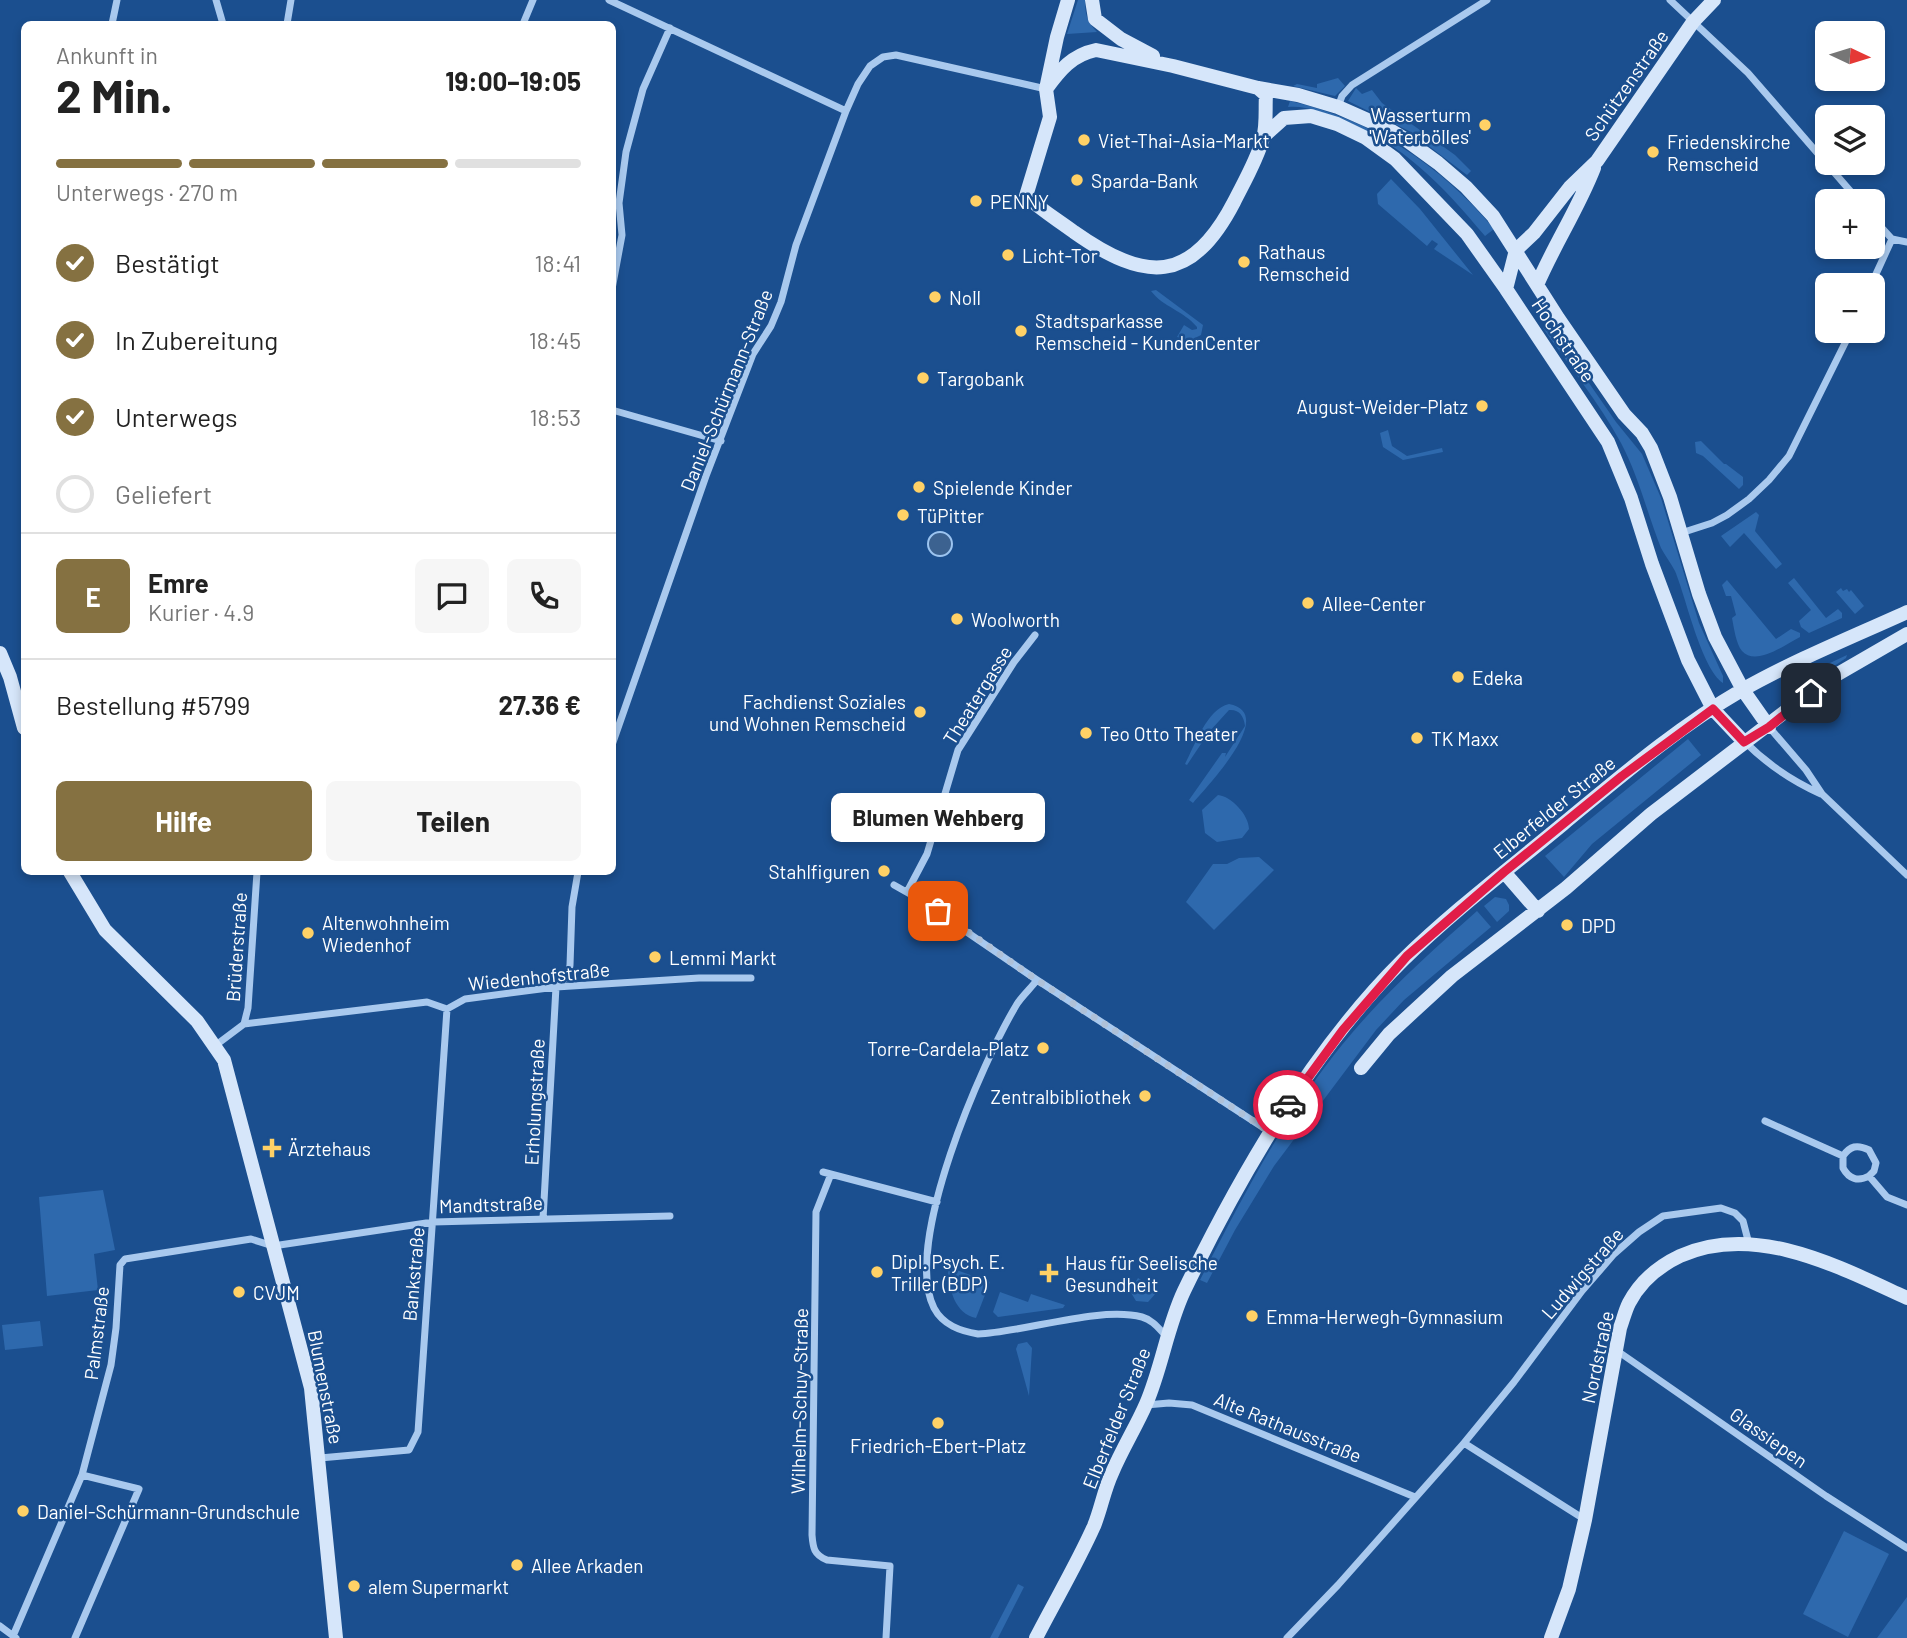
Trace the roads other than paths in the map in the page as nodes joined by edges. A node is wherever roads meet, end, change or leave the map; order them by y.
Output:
1 (117, 0) edge
2 (216, 0) edge
3 (291, 0) edge
4 (533, 0) edge
5 (609, 0) edge
6 (1068, 0) edge
7 (1092, 0) edge
8 (1100, 0) edge
9 (1487, 0) edge
10 (1670, 0) edge
11 (1714, 0) edge
12 (113, 21) edge
13 (222, 21) edge
14 (288, 21) edge
15 (524, 21) edge
16 (1693, 22) junction
17 (1104, 25) junction
18 (670, 28) junction
19 (1173, 66) junction
20 (1258, 88) junction
21 (1046, 89) junction
22 (1338, 107) junction
23 (846, 111) junction
24 (1264, 136) junction
25 (1597, 160) junction
26 (1849, 189) edge
27 (1885, 231) edge
28 (1892, 239) junction
29 (1907, 242) edge
30 (1516, 250) junction
31 (616, 267) edge
32 (1876, 273) edge
33 (1537, 285) junction
34 (1506, 289) junction
35 (1845, 343) edge
36 (616, 411) edge
37 (721, 441) junction
38 (1681, 533) junction
39 (1907, 612) edge
40 (1907, 634) edge
41 (1035, 635) dead end
42 (0, 653) edge
43 (1743, 690) junction
44 (21, 701) edge
45 (1713, 709) junction
46 (1769, 727) junction
47 (616, 733) edge
48 (1744, 742) junction
49 (1822, 794) junction
50 (1504, 872) junction
51 (72, 875) edge
52 (257, 875) edge
53 (577, 875) edge
54 (1907, 875) edge
55 (894, 885) dead end
56 (907, 892) junction
57 (1538, 911) junction
58 (751, 978) dead end
59 (1037, 980) junction
60 (556, 987) junction
61 (447, 1009) junction
62 (244, 1024) junction
63 (216, 1045) junction
64 (1361, 1068) dead end
65 (1765, 1121) dead end
66 (1270, 1132) junction
67 (1843, 1156) junction
68 (1869, 1176) junction
69 (937, 1202) junction
70 (1907, 1205) edge
71 (670, 1216) dead end
72 (543, 1219) junction
73 (433, 1222) junction
74 (1749, 1244) junction
75 (273, 1246) junction
76 (1907, 1298) edge
77 (1168, 1339) junction
78 (1615, 1349) junction
79 (1146, 1405) junction
80 (1464, 1443) junction
81 (320, 1458) junction
82 (82, 1475) junction
83 (1415, 1497) junction
84 (1585, 1520) junction
85 (1907, 1548) edge
86 (1, 1630) edge
87 (15, 1637) edge
88 (75, 1638) edge
89 (336, 1638) edge
90 (886, 1638) edge
91 (1036, 1638) edge
92 (1287, 1638) edge
93 (1551, 1638) edge

1 - 12 street
2 - 13 street
3 - 14 street
4 - 15 street
5 - 18 street
6 - 21 street
7 - 17 street
8 - 17 street
9 - 22 street
10 - 16 street
11 - 16 street, Schützenstraße
16 - 25 street, Schützenstraße
16 - 26 street
17 - 19 street, Hochstraße
18 - 23 street
18 - 31 street
19 - 20 street, Hochstraße
19 - 21 street, Hochstraße
20 - 22 street, Hochstraße
20 - 24 street
21 - 23 street, Daniel-Schürmann-Straße
21 - 24 street
22 - 30 street, Hochstraße
23 - 37 street, Daniel-Schürmann-Straße
24 - 34 street, Hochstraße
25 - 30 street, Schützenstraße
25 - 33 street, Schützenstraße
27 - 28 street
28 - 29 street
28 - 32 street
30 - 33 street, Hochstraße
30 - 34 street
33 - 34 street
33 - 38 street, Hochstraße
34 - 45 street, Hochstraße
35 - 38 street
36 - 37 street
37 - 47 street, Daniel-Schürmann-Straße
38 - 43 street, Hochstraße
39 - 43 street, Elberfelder Straße
40 - 46 street
41 - 56 street, Theatergasse
42 - 44 street
43 - 45 street, Elberfelder Straße
43 - 46 street, Hochstraße
45 - 48 street, Hochstraße
45 - 50 street, Elberfelder Straße
46 - 48 street
46 - 49 street
48 - 49 street
48 - 57 street
49 - 54 street
50 - 57 street
50 - 66 street, Elberfelder Straße
51 - 63 street, Blumenstraße
52 - 62 street, Brüderstraße
53 - 60 street
55 - 56 street
56 - 59 street
57 - 64 street
58 - 60 street, Wiedenhofstraße
59 - 66 street
59 - 69 street
60 - 61 street, Wiedenhofstraße
60 - 72 street, Erholungstraße
61 - 62 street, Wiedenhofstraße
61 - 73 street, Bankstraße
62 - 63 street
63 - 75 street, Blumenstraße
65 - 67 street
66 - 77 street, Elberfelder Straße
67 - 68 street
67 - 68 street
68 - 70 street
69 - 77 street
69 - 90 street, Wilhelm-Schuy-Straße
71 - 72 street, Mandtstraße
72 - 73 street, Mandtstraße
73 - 75 street, Mandtstraße
73 - 81 street, Bankstraße
74 - 76 street, Nordstraße
74 - 78 street, Nordstraße
74 - 80 street, Ludwigstraße
75 - 81 street, Blumenstraße
75 - 82 street, Palmstraße
77 - 79 street, Elberfelder Straße
78 - 84 street, Nordstraße
78 - 85 street, Glassiepen
79 - 83 street, Alte Rathausstraße
79 - 91 street, Elberfelder Straße
80 - 83 street, Ludwigstraße
80 - 84 street
81 - 89 street, Blumenstraße
82 - 87 street, Palmstraße
82 - 88 street
83 - 92 street, Ludwigstraße
84 - 93 street, Nordstraße
86 - 87 street

